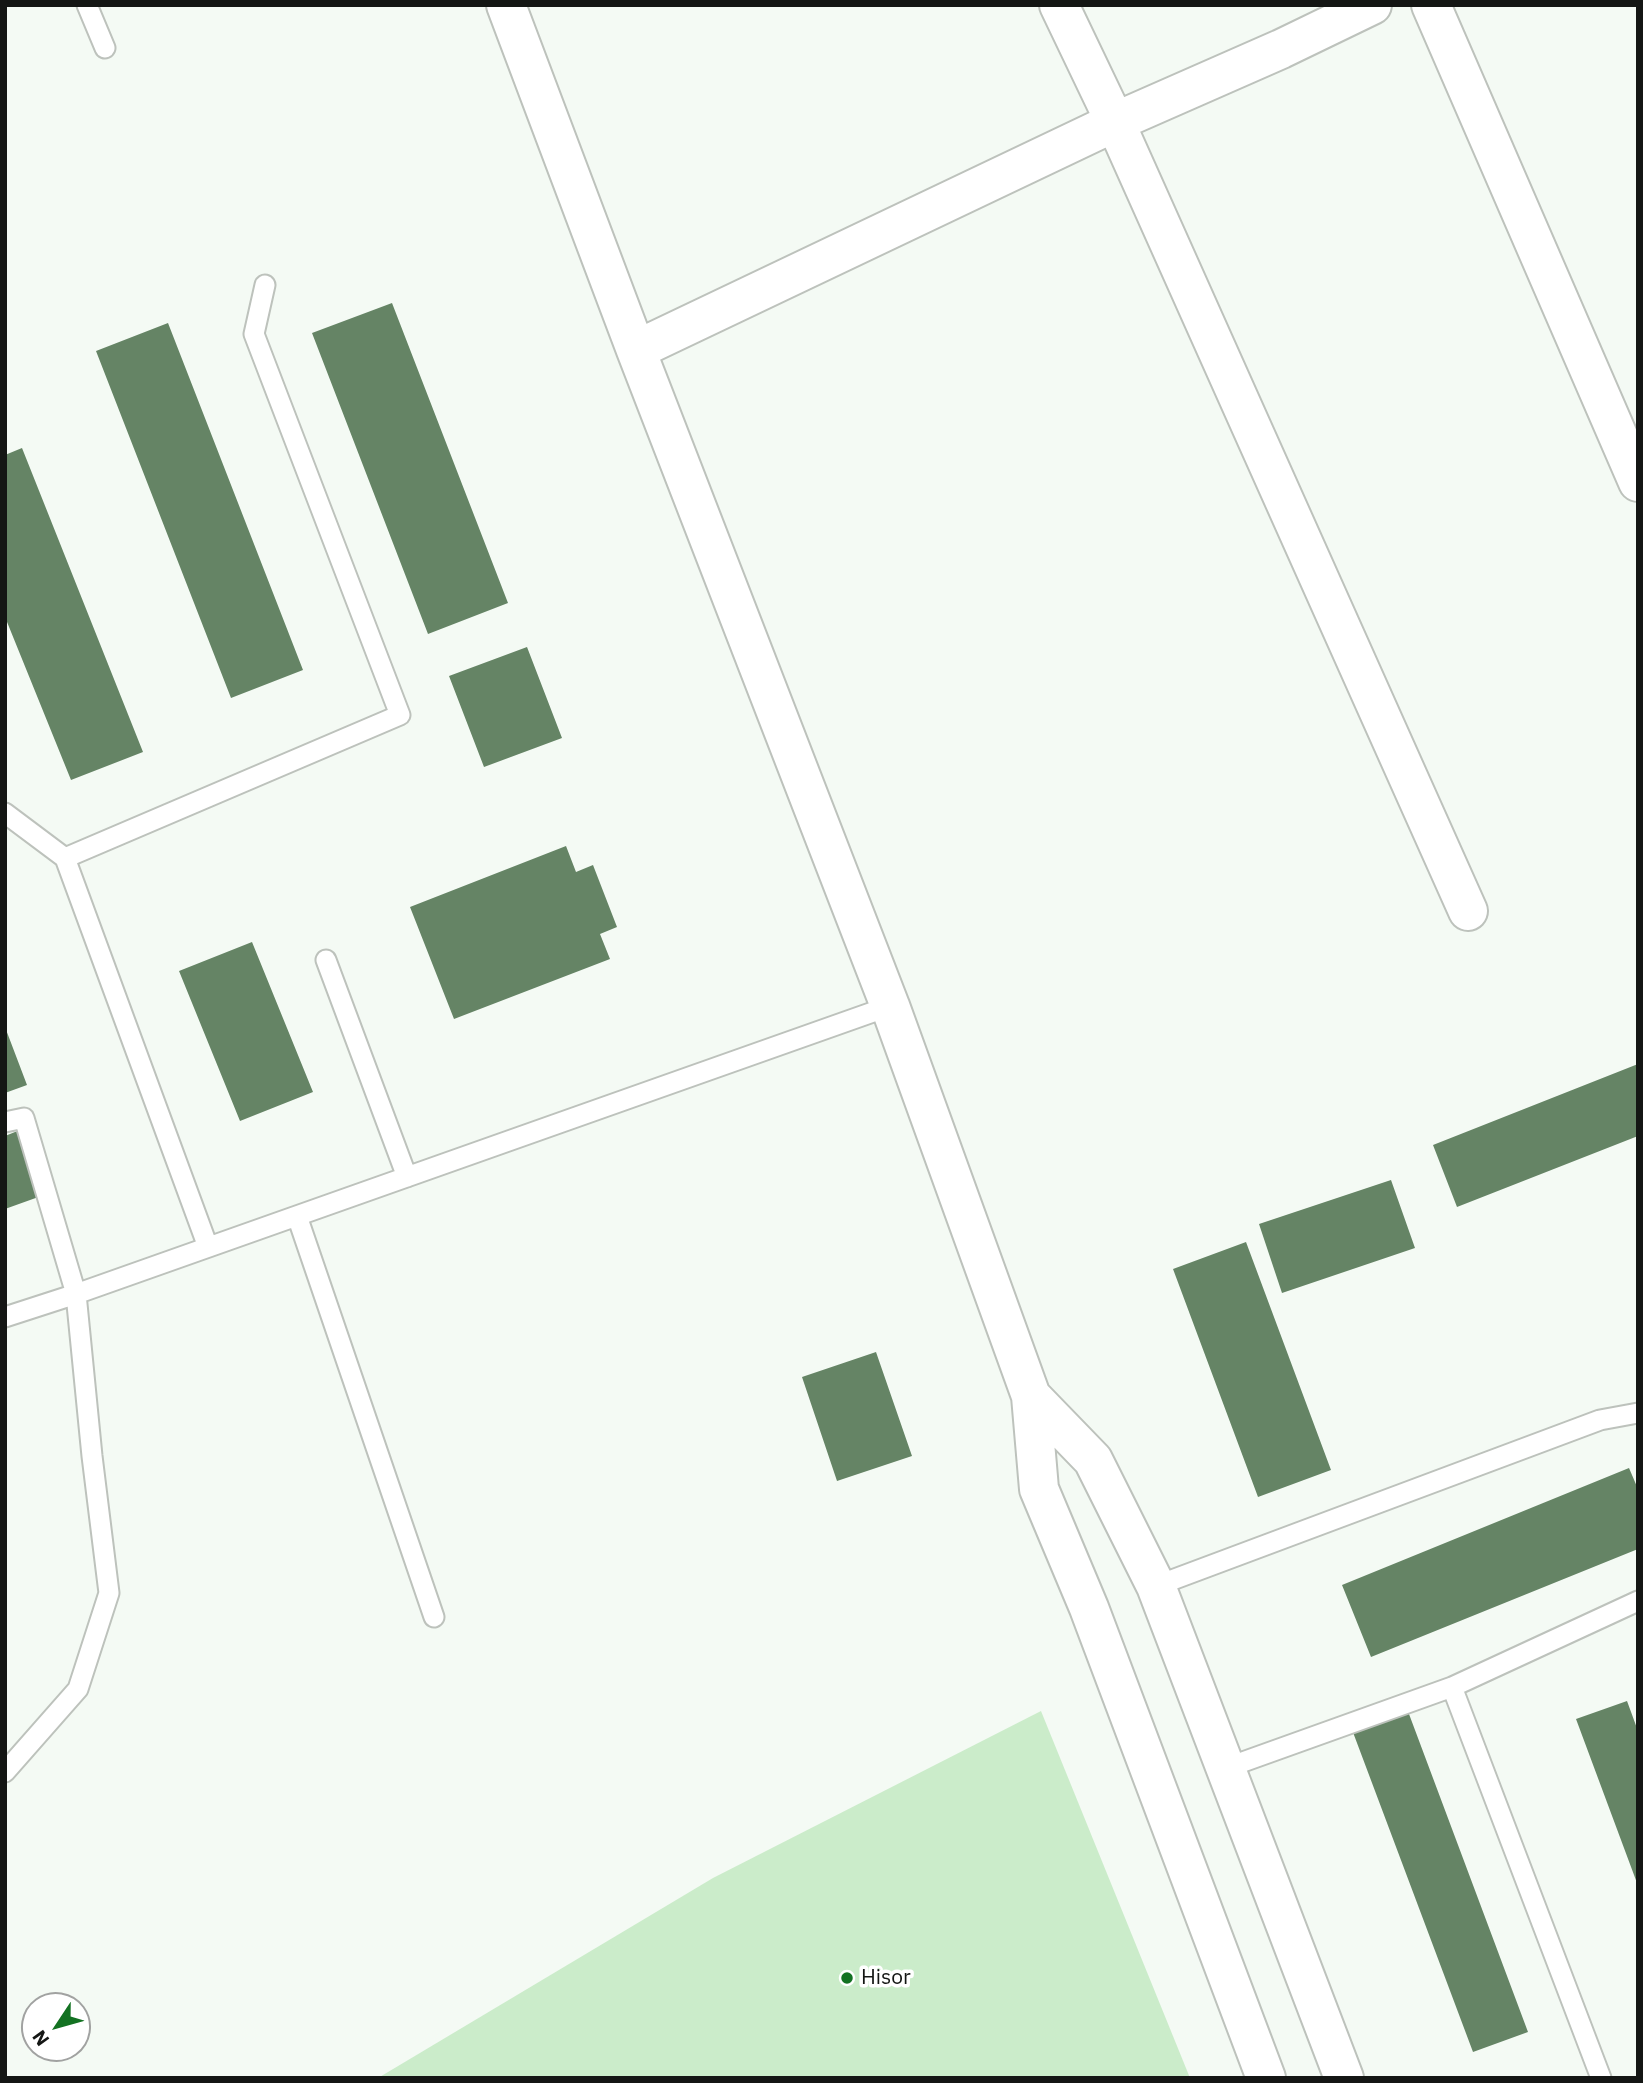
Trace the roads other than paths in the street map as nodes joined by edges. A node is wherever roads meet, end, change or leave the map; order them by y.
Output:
1 (88, 5) edge
2 (506, 5) edge
3 (1059, 5) edge
4 (1372, 5) edge
5 (1431, 5) edge
6 (105, 48) dead end
7 (1115, 122) junction
8 (265, 285) dead end
9 (636, 350) junction
10 (1638, 482) edge
11 (5, 813) edge
12 (65, 858) junction
13 (1468, 911) dead end
14 (326, 960) dead end
15 (890, 1006) junction
16 (5, 1122) edge
17 (407, 1177) junction
18 (297, 1216) junction
19 (208, 1247) junction
20 (76, 1294) junction
21 (5, 1317) edge
22 (1031, 1396) junction
23 (1638, 1413) edge
24 (1156, 1586) junction
25 (1638, 1601) edge
26 (434, 1617) dead end
27 (1452, 1687) junction
28 (1226, 1768) junction
29 (5, 1772) edge
30 (1266, 2078) edge
31 (1344, 2078) edge
32 (1601, 2078) edge

1 - 6 lane
2 - 9 street
3 - 7 street
4 - 7 street
5 - 10 street
7 - 9 street
7 - 13 street
8 - 12 lane
9 - 15 street
11 - 12 lane
12 - 19 lane
14 - 17 lane
15 - 17 lane
15 - 22 street
16 - 20 lane
17 - 18 lane
18 - 19 lane
18 - 26 lane
19 - 20 lane
20 - 21 lane
20 - 29 lane
22 - 24 street
22 - 30 street
23 - 24 lane
24 - 28 street
25 - 27 lane
27 - 28 lane
27 - 32 lane
28 - 31 street

